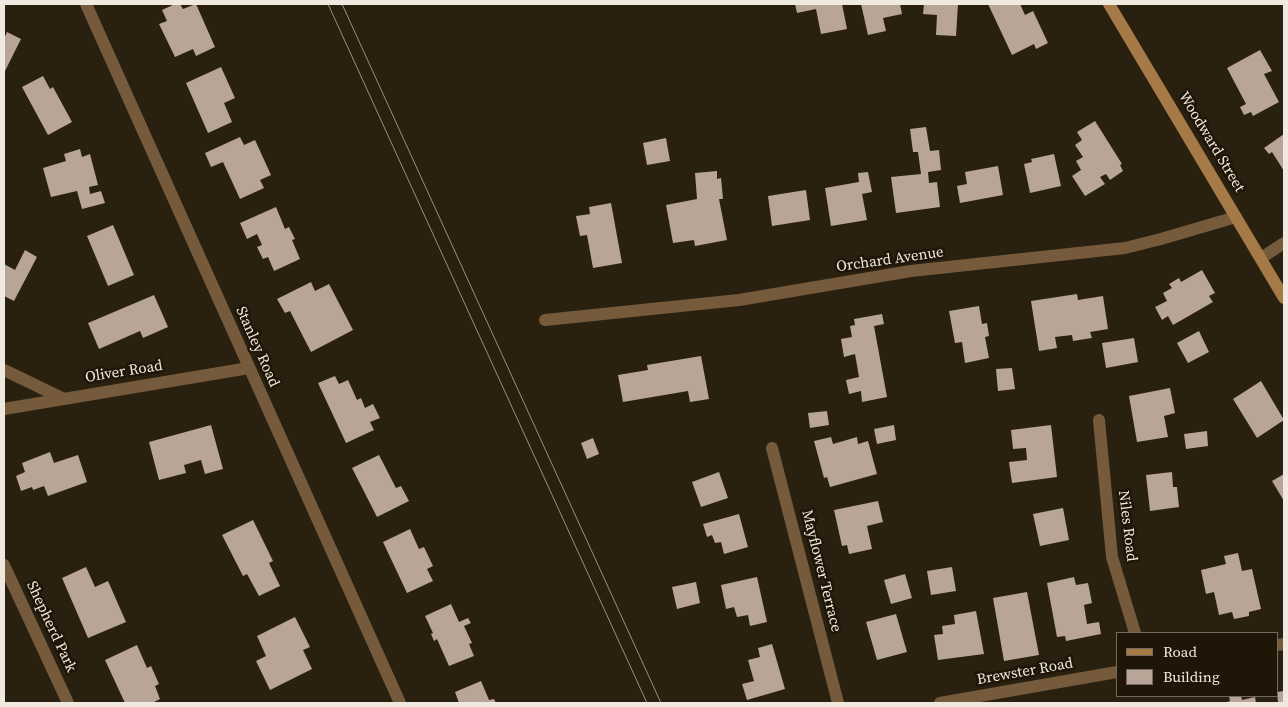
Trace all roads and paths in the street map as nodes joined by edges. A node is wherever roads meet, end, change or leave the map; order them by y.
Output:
1 (86, 4) edge
2 (1109, 4) edge
3 (1236, 217) junction
4 (1284, 243) edge
5 (1261, 258) junction
6 (1284, 298) edge
7 (545, 320) dead end
8 (249, 368) junction
9 (4, 370) edge
10 (64, 399) junction
11 (4, 409) edge
12 (1099, 420) dead end
13 (772, 448) dead end
14 (4, 565) edge
15 (1135, 632) edge
16 (1116, 672) edge
17 (68, 703) edge
18 (400, 703) edge
19 (838, 703) edge
20 (940, 703) edge

1 - 8 street, Stanley Road
2 - 3 street, Woodward Street
3 - 5 street, Woodward Street
3 - 7 street, Orchard Avenue
4 - 5 street
5 - 6 street, Woodward Street
8 - 10 street, Oliver Road
8 - 18 street, Stanley Road
9 - 10 street
10 - 11 street, Oliver Road
12 - 15 street, Niles Road
13 - 19 street, Mayflower Terrace
14 - 17 street, Shepherd Park
16 - 20 street, Brewster Road

